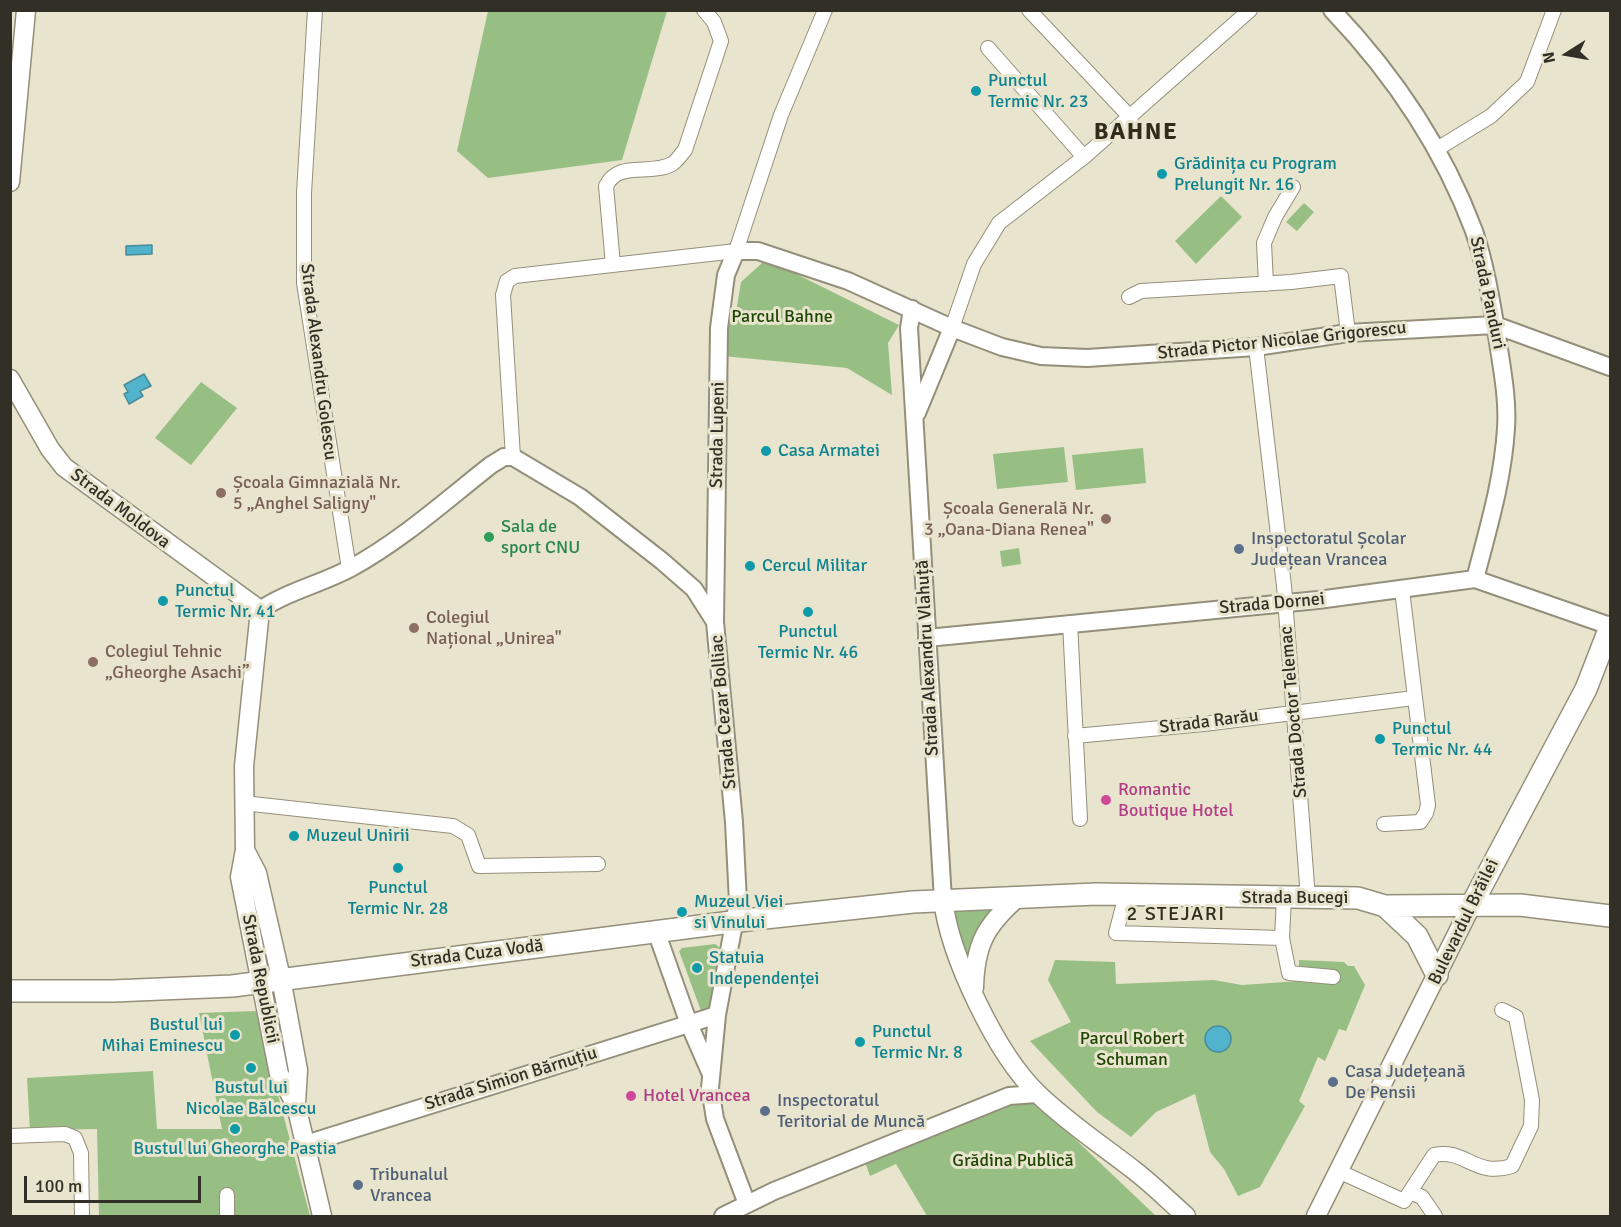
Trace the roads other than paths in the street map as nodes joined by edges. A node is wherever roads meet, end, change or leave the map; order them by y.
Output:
1 (26, 10) edge
2 (315, 10) edge
3 (704, 10) edge
4 (814, 10) edge
5 (825, 10) edge
6 (1029, 10) edge
7 (1250, 10) edge
8 (1332, 10) edge
9 (1554, 10) edge
10 (814, 37) junction
11 (987, 48) dead end
12 (1131, 118) junction
13 (1437, 148) junction
14 (1084, 157) junction
15 (10, 182) edge
16 (1293, 187) dead end
17 (736, 251) junction
18 (613, 265) junction
19 (1266, 284) junction
20 (1129, 297) dead end
21 (912, 309) junction
22 (1495, 325) junction
23 (951, 328) junction
24 (1348, 333) junction
25 (1256, 347) junction
26 (1611, 367) edge
27 (10, 379) edge
28 (915, 416) junction
29 (513, 457) junction
30 (349, 569) junction
31 (1475, 579) junction
32 (1402, 590) junction
33 (1286, 602) junction
34 (260, 610) junction
35 (715, 622) junction
36 (1070, 623) junction
37 (1611, 627) edge
38 (927, 638) junction
39 (1414, 698) junction
40 (1292, 712) junction
41 (1075, 736) junction
42 (243, 803) junction
43 (1080, 819) dead end
44 (1384, 824) dead end
45 (245, 850) junction
46 (598, 864) dead end
47 (1126, 895) junction
48 (1018, 897) junction
49 (1284, 898) junction
50 (1308, 898) junction
51 (943, 900) junction
52 (1385, 906) junction
53 (1471, 906) junction
54 (1611, 916) edge
55 (736, 922) junction
56 (656, 931) junction
57 (1282, 938) junction
58 (1437, 975) junction
59 (1333, 977) dead end
60 (280, 978) junction
61 (259, 981) junction
62 (10, 991) edge
63 (974, 993) junction
64 (1502, 1010) dead end
65 (717, 1015) junction
66 (689, 1024) junction
67 (710, 1073) junction
68 (1037, 1094) junction
69 (296, 1105) junction
70 (10, 1136) edge
71 (306, 1144) junction
72 (1338, 1171) junction
73 (1410, 1192) junction
74 (227, 1195) dead end
75 (747, 1204) junction
76 (82, 1216) edge
77 (227, 1216) edge
78 (322, 1216) edge
79 (723, 1216) edge
80 (1186, 1216) edge
81 (1316, 1216) edge
82 (1435, 1216) edge

1 - 15 main road
2 - 30 street, Strada Alexandru Golescu
3 - 18 street
4 - 10 street
5 - 10 street, Strada Lupeni
6 - 12 street
7 - 12 street
8 - 13 street, Strada Panduri
9 - 13 street
10 - 17 street, Strada Lupeni
11 - 14 street
12 - 14 street
13 - 22 street, Strada Panduri
14 - 23 street
16 - 19 street
17 - 18 street
17 - 21 street
17 - 35 street, Strada Lupeni
18 - 29 street
19 - 20 street
19 - 24 street
21 - 23 street
21 - 28 street, Strada Alexandru Vlahuță
22 - 24 street, Strada Pictor Nicolae Grigorescu
22 - 26 street, Strada Pictor Nicolae Grigorescu
22 - 31 street, Strada Panduri
23 - 25 street, Strada Pictor Nicolae Grigorescu
23 - 28 street, Strada Alexandru Vlahuță
24 - 25 street, Strada Pictor Nicolae Grigorescu
25 - 33 street, Strada Doctor Telemac
27 - 34 main road, Strada Moldova
28 - 38 street, Strada Alexandru Vlahuță
29 - 30 street
29 - 35 street, Strada Cezar Bolliac
30 - 34 street
31 - 32 street, Strada Dornei
31 - 37 street, Strada Dornei
32 - 33 street, Strada Dornei
32 - 39 street
33 - 36 street, Strada Dornei
33 - 40 street, Strada Doctor Telemac
34 - 42 main road, Strada Republicii
35 - 55 street, Strada Cezar Bolliac
36 - 38 street, Strada Dornei
36 - 41 street
37 - 53 main road, Bulevardul Brăilei
38 - 51 street, Strada Alexandru Vlahuță
39 - 40 street, Strada Rarău
39 - 44 street
40 - 41 street, Strada Rarău
40 - 50 street, Strada Doctor Telemac
41 - 43 street
42 - 45 main road, Strada Republicii
42 - 46 street
45 - 60 main road, Strada Republicii
45 - 61 main road, Strada Republicii
47 - 48 main road, Strada Bucegi
47 - 49 main road, Strada Bucegi
47 - 57 street
48 - 51 main road, Strada Bucegi
48 - 63 main road
49 - 50 main road, Strada Bucegi
49 - 57 street
50 - 52 main road, Strada Bucegi
51 - 55 main road, Strada Cuza Vodă
51 - 63 main road
52 - 53 main road, Strada Bucegi
52 - 58 main road
53 - 54 main road, Strada Bucegi
53 - 58 main road, Bulevardul Brăilei
55 - 56 main road, Strada Cuza Vodă
55 - 65 street, Strada Cezar Bolliac
56 - 60 main road, Strada Cuza Vodă
56 - 66 street
57 - 59 street
58 - 72 main road, Bulevardul Brăilei
60 - 61 main road, Strada Cuza Vodă
60 - 69 main road, Strada Republicii
61 - 62 main road, Strada Cuza Vodă
61 - 69 main road, Strada Republicii
63 - 68 main road
64 - 73 street
65 - 66 street, Strada Simion Bărnuțiu
65 - 67 street, Strada Cezar Bolliac
66 - 67 street
66 - 71 street, Strada Simion Bărnuțiu
67 - 75 street
68 - 75 street
68 - 80 main road
69 - 71 main road, Strada Republicii
70 - 76 street
71 - 78 main road, Strada Republicii
72 - 73 street
72 - 81 main road, Bulevardul Brăilei
73 - 82 street
74 - 77 street
75 - 79 street

